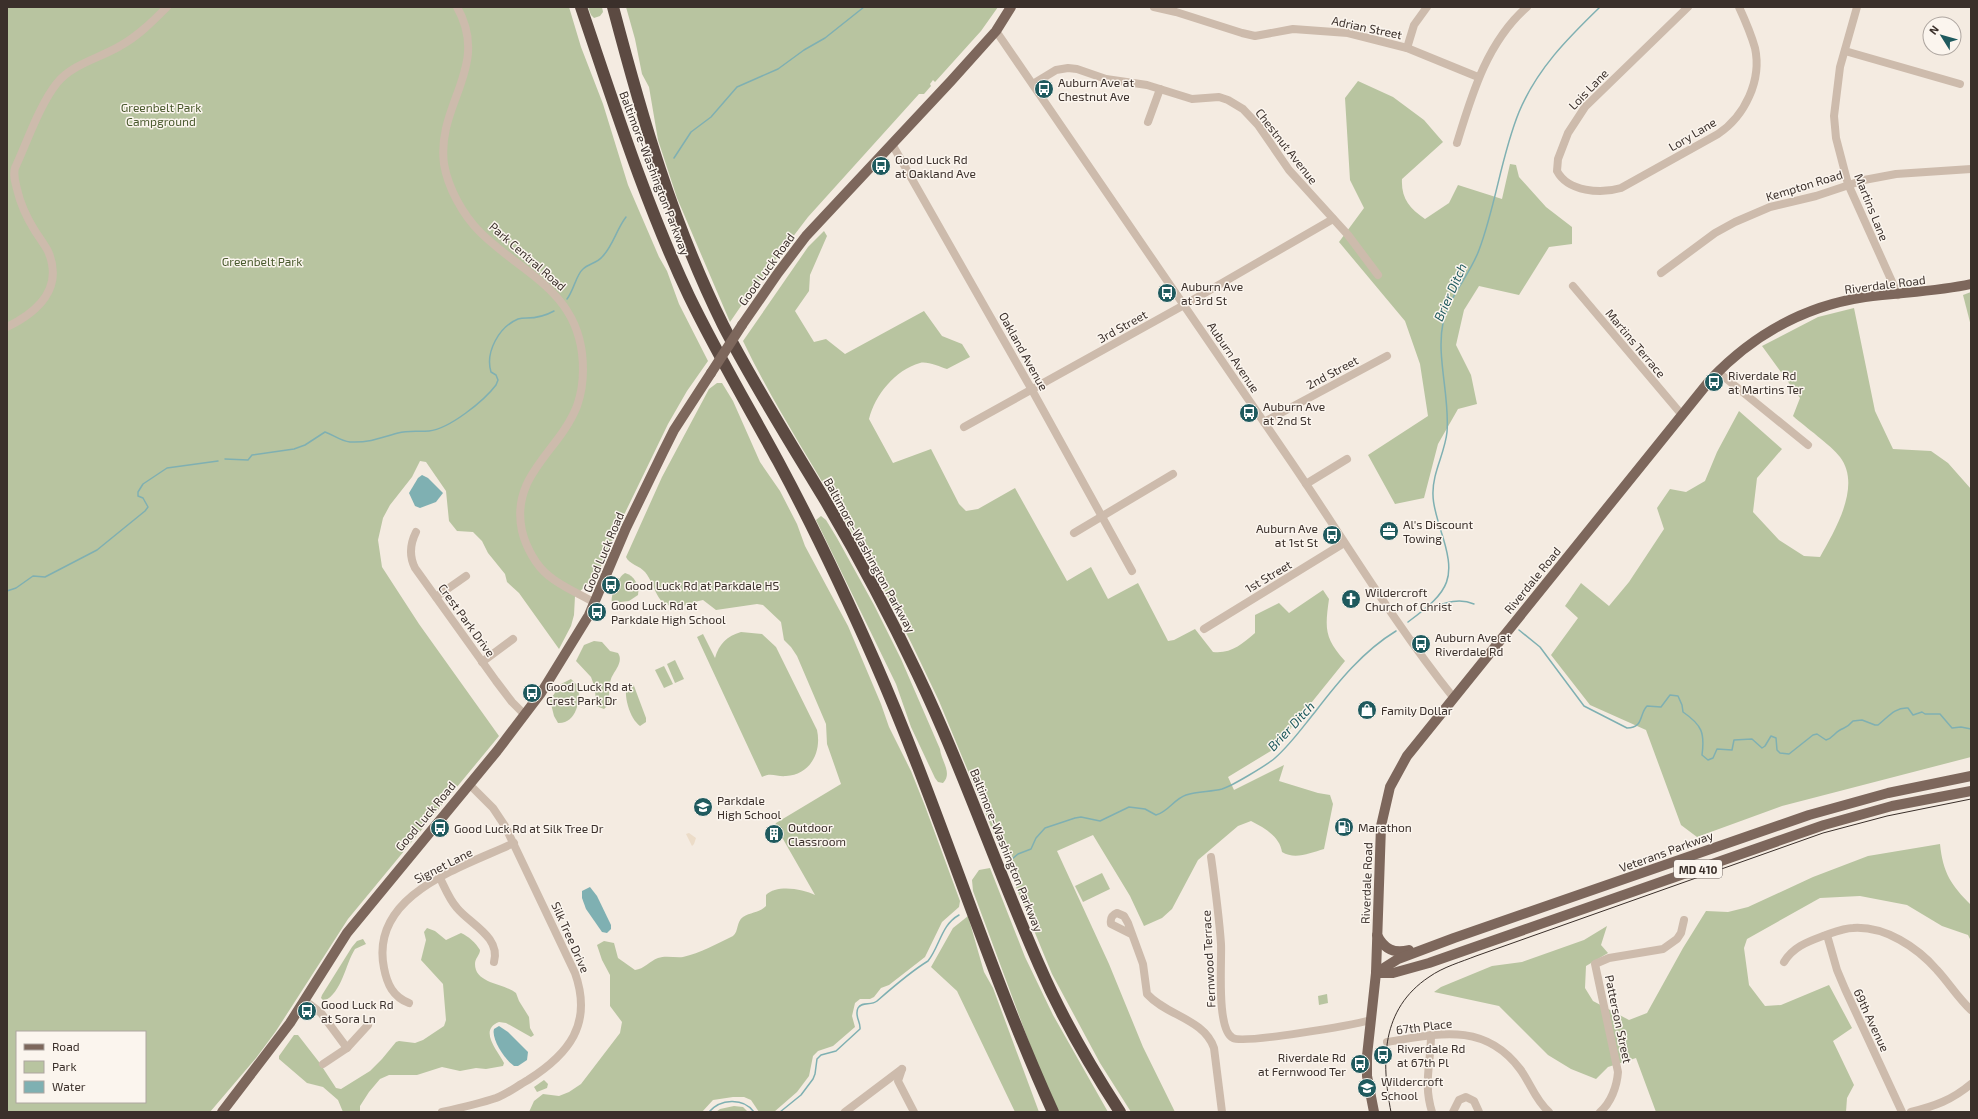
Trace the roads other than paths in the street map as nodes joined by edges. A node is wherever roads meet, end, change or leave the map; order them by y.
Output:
1 (167, 7) edge
2 (457, 7) edge
3 (581, 7) edge
4 (613, 7) edge
5 (1011, 7) edge
6 (1154, 7) edge
7 (1427, 7) edge
8 (1527, 7) edge
9 (1688, 7) edge
10 (1739, 7) edge
11 (1857, 7) edge
12 (996, 31) junction
13 (1407, 48) junction
14 (1845, 51) junction
15 (1478, 77) junction
16 (1033, 84) junction
17 (1960, 84) dead end
18 (1160, 89) junction
19 (1148, 122) dead end
20 (1457, 143) dead end
21 (892, 144) junction
22 (1971, 169) edge
23 (1848, 184) junction
24 (1593, 190) joint
25 (1333, 219) junction
26 (1661, 273) dead end
27 (1378, 275) dead end
28 (1971, 284) edge
29 (1573, 286) dead end
30 (1898, 295) junction
31 (1184, 305) junction
32 (7, 327) edge
33 (1387, 356) dead end
34 (1718, 372) junction
35 (1032, 390) junction
36 (1682, 415) junction
37 (1264, 422) junction
38 (964, 427) dead end
39 (1808, 445) dead end
40 (1347, 459) dead end
41 (1173, 474) dead end
42 (1306, 484) junction
43 (1102, 517) junction
44 (416, 532) dead end
45 (1074, 533) dead end
46 (1344, 543) junction
47 (1132, 571) dead end
48 (466, 576) dead end
49 (436, 597) junction
50 (595, 603) junction
51 (1204, 629) dead end
52 (513, 639) dead end
53 (482, 662) junction
54 (1454, 697) junction
55 (525, 714) junction
56 (1971, 776) edge
57 (469, 784) junction
58 (1971, 791) edge
59 (514, 843) junction
60 (1211, 857) dead end
61 (440, 878) junction
62 (1684, 920) dead end
63 (1131, 934) dead end
64 (1377, 934) junction
65 (1827, 935) junction
66 (1454, 938) junction
67 (494, 962) dead end
68 (1784, 962) dead end
69 (1376, 973) junction
70 (304, 1000) junction
71 (409, 1003) dead end
72 (1971, 1010) edge
73 (1371, 1020) junction
74 (368, 1025) dead end
75 (1431, 1035) junction
76 (1387, 1042) dead end
77 (347, 1048) junction
78 (323, 1064) dead end
79 (1971, 1084) edge
80 (1605, 1110) edge
81 (222, 1112) edge
82 (442, 1112) edge
83 (845, 1112) edge
84 (914, 1112) edge
85 (1053, 1112) edge
86 (1120, 1112) edge
87 (1222, 1112) edge
88 (1374, 1112) edge
89 (1432, 1112) edge
90 (1453, 1112) edge
91 (1479, 1112) edge
92 (1549, 1112) edge
93 (1902, 1112) edge
94 (1911, 1112) edge

1 - 32 street
2 - 50 street, Park Central Road
3 - 85 highway, Baltimore-Washington Parkway
4 - 86 highway, Baltimore-Washington Parkway
5 - 12 main road, Good Luck Road
6 - 13 street, Adrian Street
7 - 13 street
8 - 15 street
9 - 24 street, Lois Lane
10 - 24 street, Lory Lane
11 - 14 street, Martins Lane
12 - 16 street, Auburn Avenue
12 - 21 main road, Good Luck Road
13 - 15 street, Adrian Street
14 - 17 street
14 - 23 street, Martins Lane
15 - 20 street
16 - 18 street, Chestnut Avenue
16 - 31 street, Auburn Avenue
18 - 19 street
18 - 25 street, Chestnut Avenue
21 - 35 street, Oakland Avenue
21 - 50 main road, Good Luck Road, bridge
22 - 23 street, Kempton Road
23 - 26 street, Kempton Road
23 - 30 street, Martins Lane
25 - 27 street, Chestnut Avenue
25 - 31 street, 3rd Street
28 - 30 main road, Riverdale Road
29 - 36 street, Martins Terrace
30 - 34 main road, Riverdale Road
31 - 35 street, 3rd Street
31 - 37 street, Auburn Avenue
33 - 37 street, 2nd Street
34 - 36 main road, Riverdale Road
34 - 39 street
35 - 38 street, 3rd Street
35 - 43 street, Oakland Avenue
36 - 54 main road, Riverdale Road
37 - 42 street, Auburn Avenue
40 - 42 street
41 - 43 street
42 - 46 street, Auburn Avenue
43 - 45 street
43 - 47 street, Oakland Avenue
44 - 49 street, Crest Park Drive
46 - 51 street, 1st Street
46 - 54 street, Auburn Avenue
48 - 49 street
49 - 53 street, Crest Park Drive
50 - 55 main road, Good Luck Road
52 - 53 street
53 - 55 street, Crest Park Drive
54 - 64 main road, Riverdale Road
55 - 57 main road, Good Luck Road
56 - 66 main road, Veterans Parkway / MD 410
57 - 59 street, Silk Tree Drive
57 - 70 main road, Good Luck Road
58 - 69 main road, MD 410
59 - 61 street, Signet Lane
59 - 82 street, Silk Tree Drive
60 - 73 street, Fernwood Terrace
61 - 67 street
61 - 71 street, Signet Lane
62 - 80 street, Patterson Street
63 - 87 street
64 - 66 main road
64 - 69 main road, Riverdale Road
65 - 68 street
65 - 72 street
65 - 93 street, 69th Avenue
66 - 69 main road, Veterans Parkway / MD 410
69 - 73 main road, Riverdale Road
70 - 77 street
70 - 81 main road, Good Luck Road
73 - 88 main road, Riverdale Road
74 - 77 street
75 - 76 street, 67th Place
75 - 89 street
75 - 92 street, 67th Place
77 - 78 street
79 - 94 street
83 - 84 street
90 - 91 street

